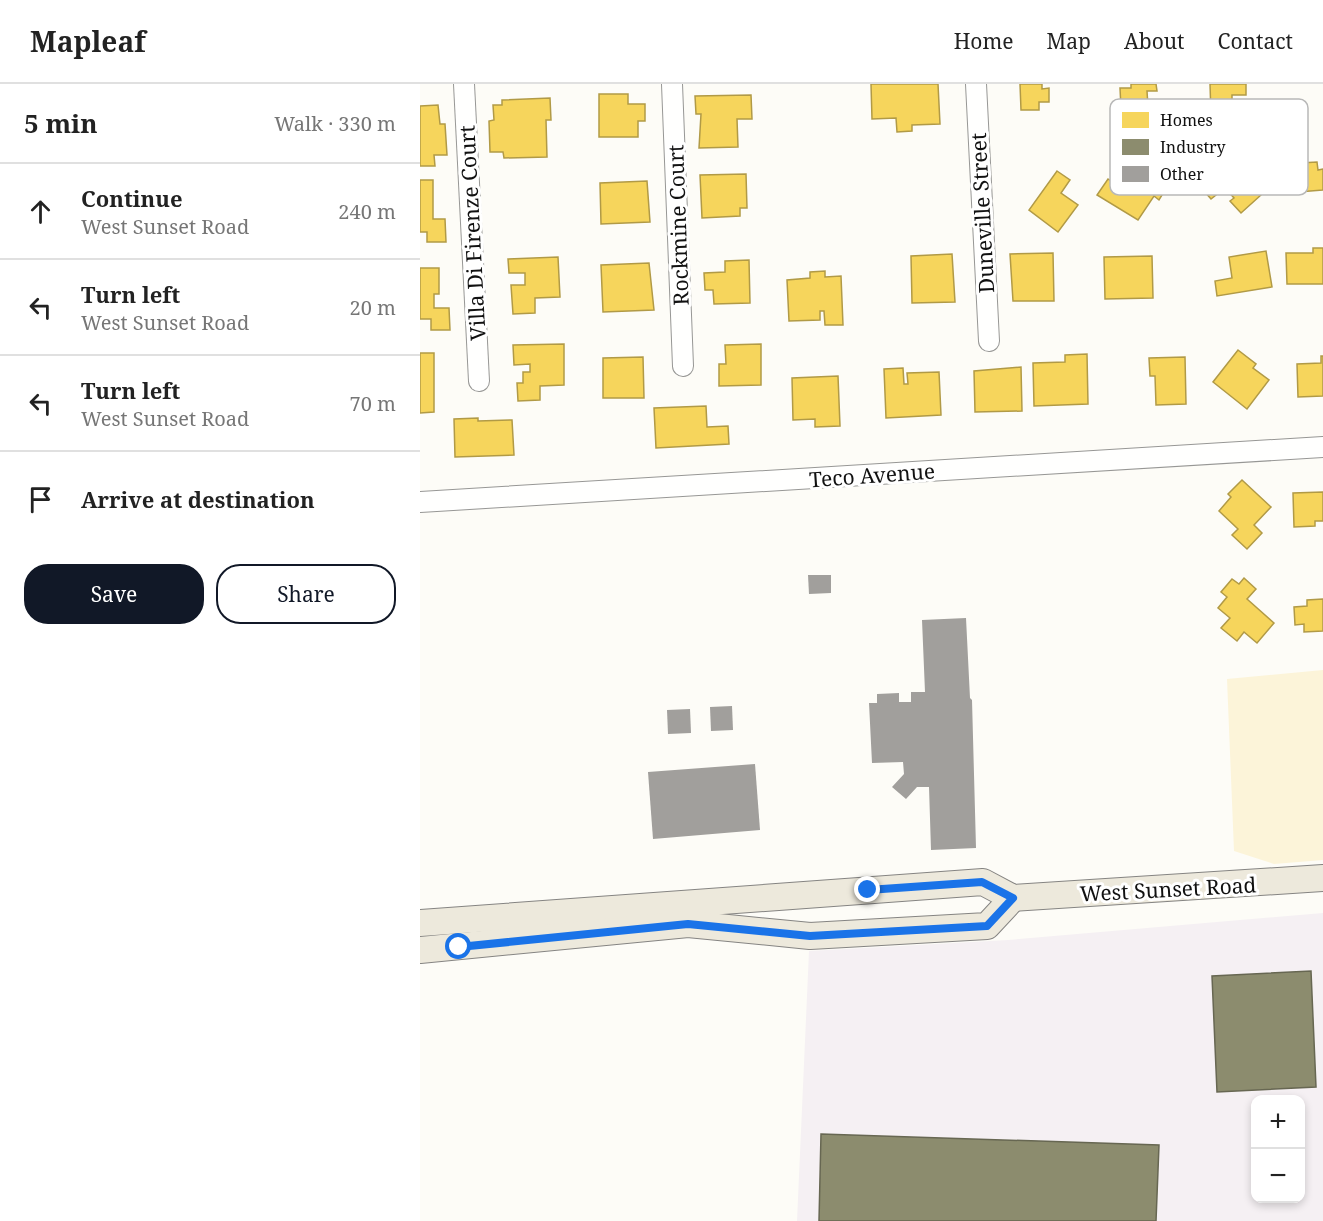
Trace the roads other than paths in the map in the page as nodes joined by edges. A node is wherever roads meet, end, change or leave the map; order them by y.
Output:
1 (464, 84) edge
2 (672, 84) edge
3 (976, 84) edge
4 (989, 341) dead end
5 (683, 366) dead end
6 (479, 381) dead end
7 (1323, 447) edge
8 (420, 502) edge
9 (1323, 878) edge
10 (1013, 898) junction
11 (420, 923) edge
12 (420, 950) edge

1 - 6 street, Villa Di Firenze Court
2 - 5 street, Rockmine Court
3 - 4 street, Duneville Street
7 - 8 street, Teco Avenue
9 - 10 main road, West Sunset Road
10 - 11 main road
10 - 12 main road

